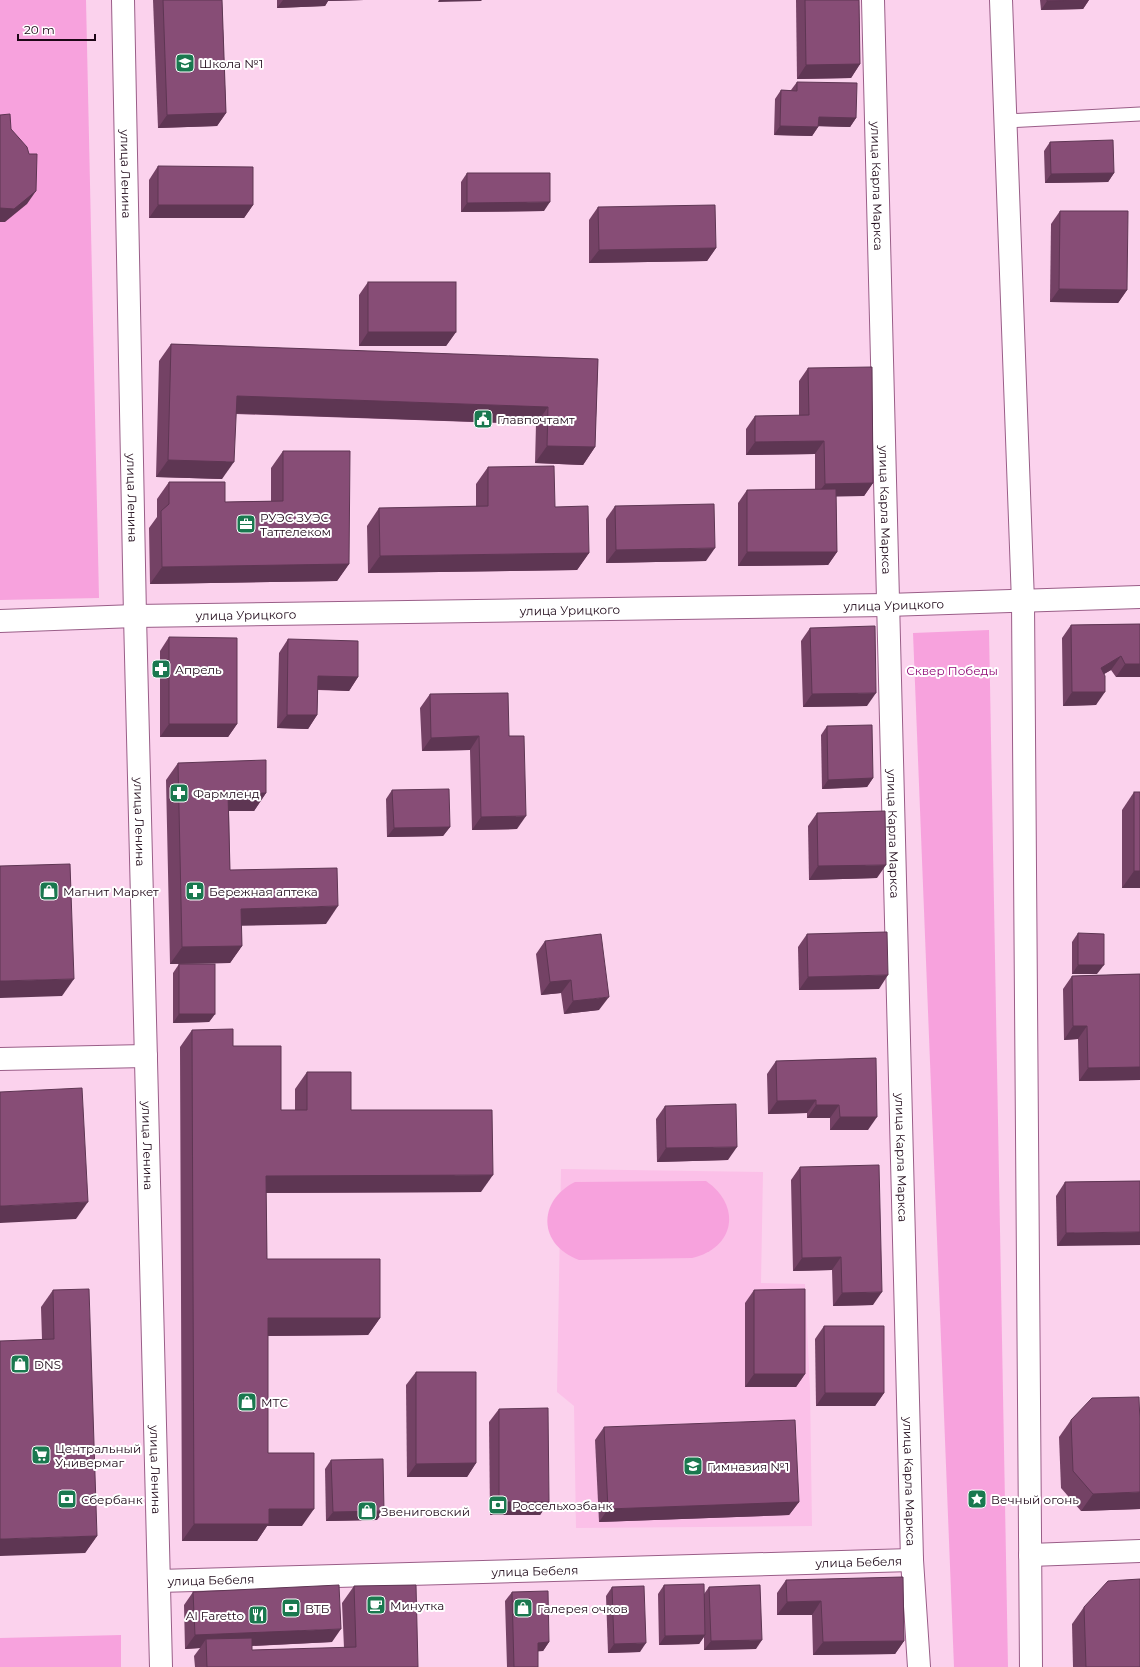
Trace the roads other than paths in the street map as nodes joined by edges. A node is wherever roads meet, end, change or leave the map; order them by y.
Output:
1 (123, 0) edge
2 (873, 0) edge
3 (1002, 0) edge
4 (1140, 114) edge
5 (1006, 121) junction
6 (1140, 597) edge
7 (1023, 602) junction
8 (887, 605) junction
9 (135, 616) junction
10 (0, 621) edge
11 (146, 1056) junction
12 (0, 1059) edge
13 (1140, 1551) edge
14 (1030, 1555) junction
15 (912, 1560) junction
16 (159, 1581) junction
17 (161, 1667) edge
18 (919, 1667) edge
19 (1031, 1667) edge

1 - 9 street, улица Ленина
2 - 8 street, улица Карла Маркса
3 - 5 street
4 - 5 lane
5 - 7 street
6 - 7 street, улица Урицкого
7 - 8 street, улица Урицкого
7 - 14 street
8 - 9 street, улица Урицкого
8 - 15 street, улица Карла Маркса
9 - 10 street, улица Урицкого
9 - 11 street, улица Ленина
11 - 12 street
11 - 16 street, улица Ленина
13 - 14 street
14 - 19 street
15 - 16 street, улица Бебеля
15 - 18 street, улица Карла Маркса
16 - 17 street, улица Ленина

